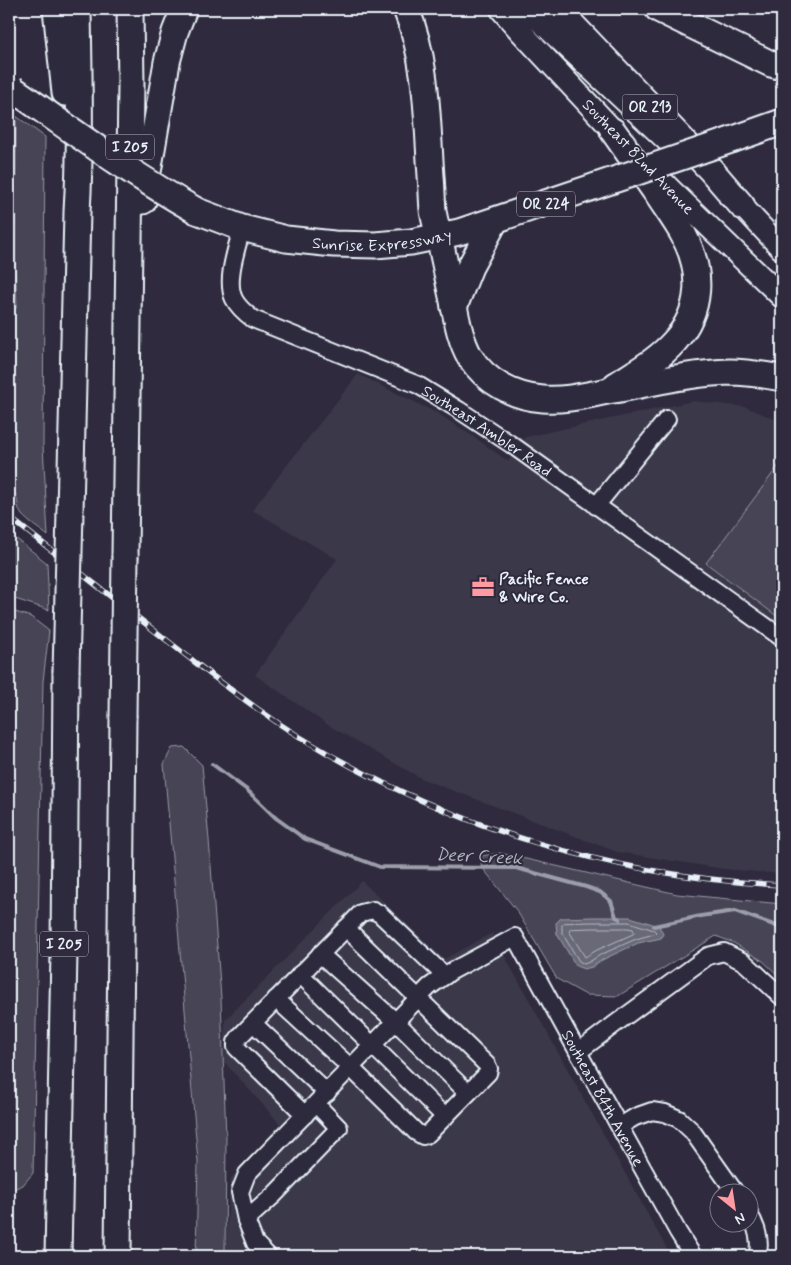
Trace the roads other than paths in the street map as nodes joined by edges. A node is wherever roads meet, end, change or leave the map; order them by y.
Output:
1 (56, 9) edge
2 (78, 9) edge
3 (130, 9) edge
4 (184, 9) edge
5 (406, 9) edge
6 (501, 9) edge
7 (527, 9) edge
8 (557, 9) edge
9 (658, 9) edge
10 (777, 66) edge
11 (11, 87) edge
12 (782, 88) edge
13 (781, 118) edge
14 (613, 131) junction
15 (742, 206) junction
16 (77, 212) junction
17 (495, 220) junction
18 (242, 228) junction
19 (439, 237) junction
20 (782, 249) edge
21 (129, 285) junction
22 (782, 298) edge
23 (454, 307) junction
24 (782, 378) edge
25 (605, 392) junction
26 (666, 419) dead end
27 (596, 506) junction
28 (782, 638) edge
29 (346, 928) junction
30 (320, 954) junction
31 (300, 974) junction
32 (445, 976) junction
33 (782, 997) edge
34 (276, 998) junction
35 (419, 998) junction
36 (396, 1022) junction
37 (253, 1023) junction
38 (373, 1045) junction
39 (578, 1052) junction
40 (351, 1068) junction
41 (468, 1093) junction
42 (316, 1104) junction
43 (445, 1117) junction
44 (620, 1126) junction
45 (728, 1182) edge
46 (59, 1215) junction
47 (246, 1220) junction
48 (757, 1232) edge
49 (52, 1256) edge
50 (58, 1256) edge
51 (118, 1256) edge
52 (268, 1256) edge
53 (694, 1256) edge
54 (758, 1256) edge

1 - 16 highway
2 - 16 highway, I 205
3 - 21 highway, I 205
4 - 21 highway
5 - 19 highway
6 - 14 main road, Southeast 82nd Avenue / OR 213
7 - 15 main road
8 - 15 highway, OR 213
9 - 10 highway
10 - 12 highway
11 - 18 highway, Sunrise Expressway / OR 224, bridge
13 - 17 highway, Sunrise Expressway / OR 224, bridge
14 - 22 main road, Southeast 82nd Avenue / OR 213
14 - 25 highway
15 - 20 main road, OR 213
16 - 46 highway, I 205, bridge
17 - 19 highway, Sunrise Expressway / OR 224
17 - 23 highway
18 - 19 highway, Sunrise Expressway / OR 224
18 - 27 street, Southeast Ambler Road
19 - 23 highway
21 - 51 highway, I 205, bridge
23 - 25 highway
24 - 25 highway
26 - 27 street
27 - 28 street, Southeast Ambler Road
29 - 30 street
29 - 32 street
29 - 35 street
30 - 31 street
30 - 36 street
31 - 34 street
31 - 38 street
32 - 35 street
32 - 39 street, Southeast 84th Avenue
33 - 39 street
34 - 37 street
34 - 40 street
35 - 36 street
35 - 41 street
36 - 38 street
36 - 41 street
37 - 42 street
37 - 42 street
38 - 40 street
38 - 43 street
39 - 44 street, Southeast 84th Avenue
40 - 42 street
40 - 43 street
41 - 43 street
42 - 47 street
42 - 47 street
44 - 45 street
44 - 53 street, Southeast 84th Avenue
46 - 49 highway
46 - 50 highway, I 205
47 - 52 street
48 - 54 street

